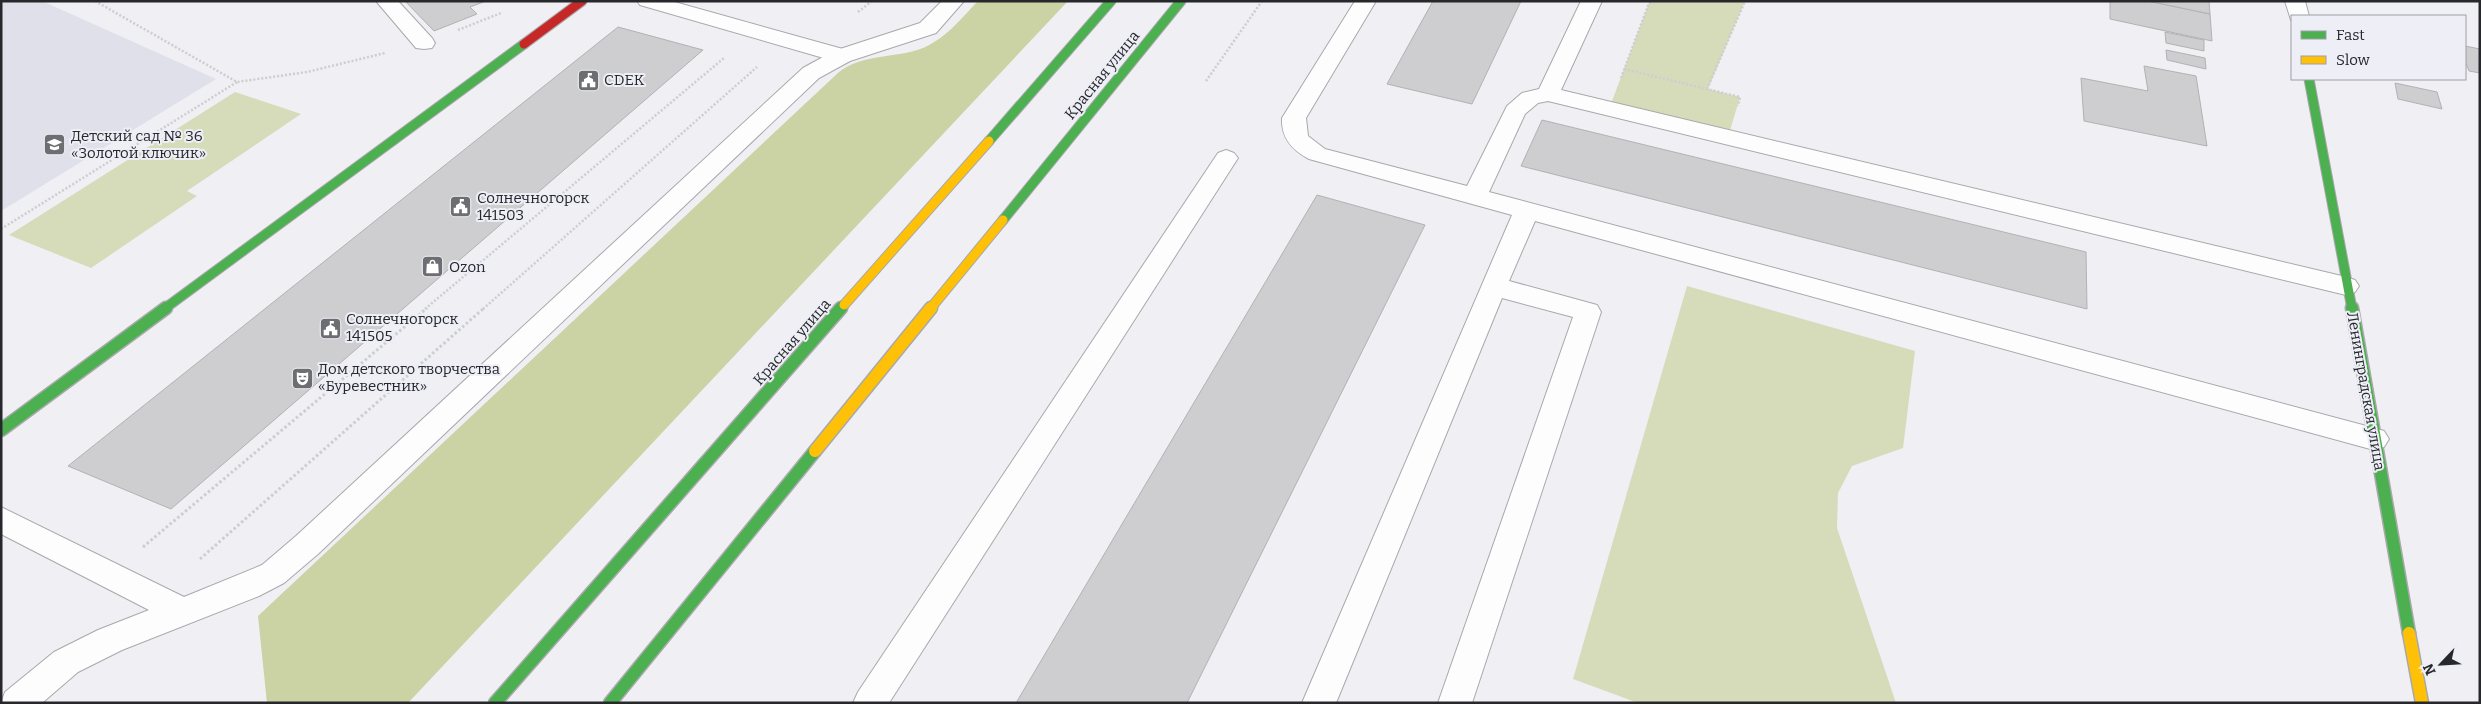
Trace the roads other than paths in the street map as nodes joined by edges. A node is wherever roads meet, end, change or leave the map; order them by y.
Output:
1 (386, 1) edge
2 (582, 1) edge
3 (646, 1) edge
4 (954, 1) edge
5 (1111, 1) edge
6 (1181, 1) edge
7 (1366, 1) edge
8 (1592, 1) edge
9 (2295, 1) edge
10 (2298, 15) edge
11 (424, 43) road end
12 (842, 56) junction
13 (2309, 80) edge
14 (1548, 94) junction
15 (1226, 158) dead end
16 (1476, 196) junction
17 (1527, 210) junction
18 (1494, 286) junction
19 (2346, 286) junction
20 (1, 430) edge
21 (2374, 439) junction
22 (1, 520) edge
23 (169, 604) junction
24 (16, 703) edge
25 (495, 703) edge
26 (610, 703) edge
27 (870, 703) edge
28 (1319, 703) edge
29 (1455, 703) edge
30 (2422, 703) edge

1 - 11 street
2 - 20 main road
3 - 12 street
4 - 12 street
5 - 25 main road, Красная улица
6 - 26 main road, Красная улица
7 - 16 street
8 - 14 street
9 - 10 street
12 - 23 street
13 - 19 main road, Ленинградская улица
14 - 16 street
14 - 19 street
15 - 27 street
16 - 17 street
17 - 18 street
17 - 21 street
18 - 28 street
18 - 29 street
19 - 21 main road, Ленинградская улица
21 - 30 main road, Ленинградская улица
22 - 23 street
23 - 24 street

